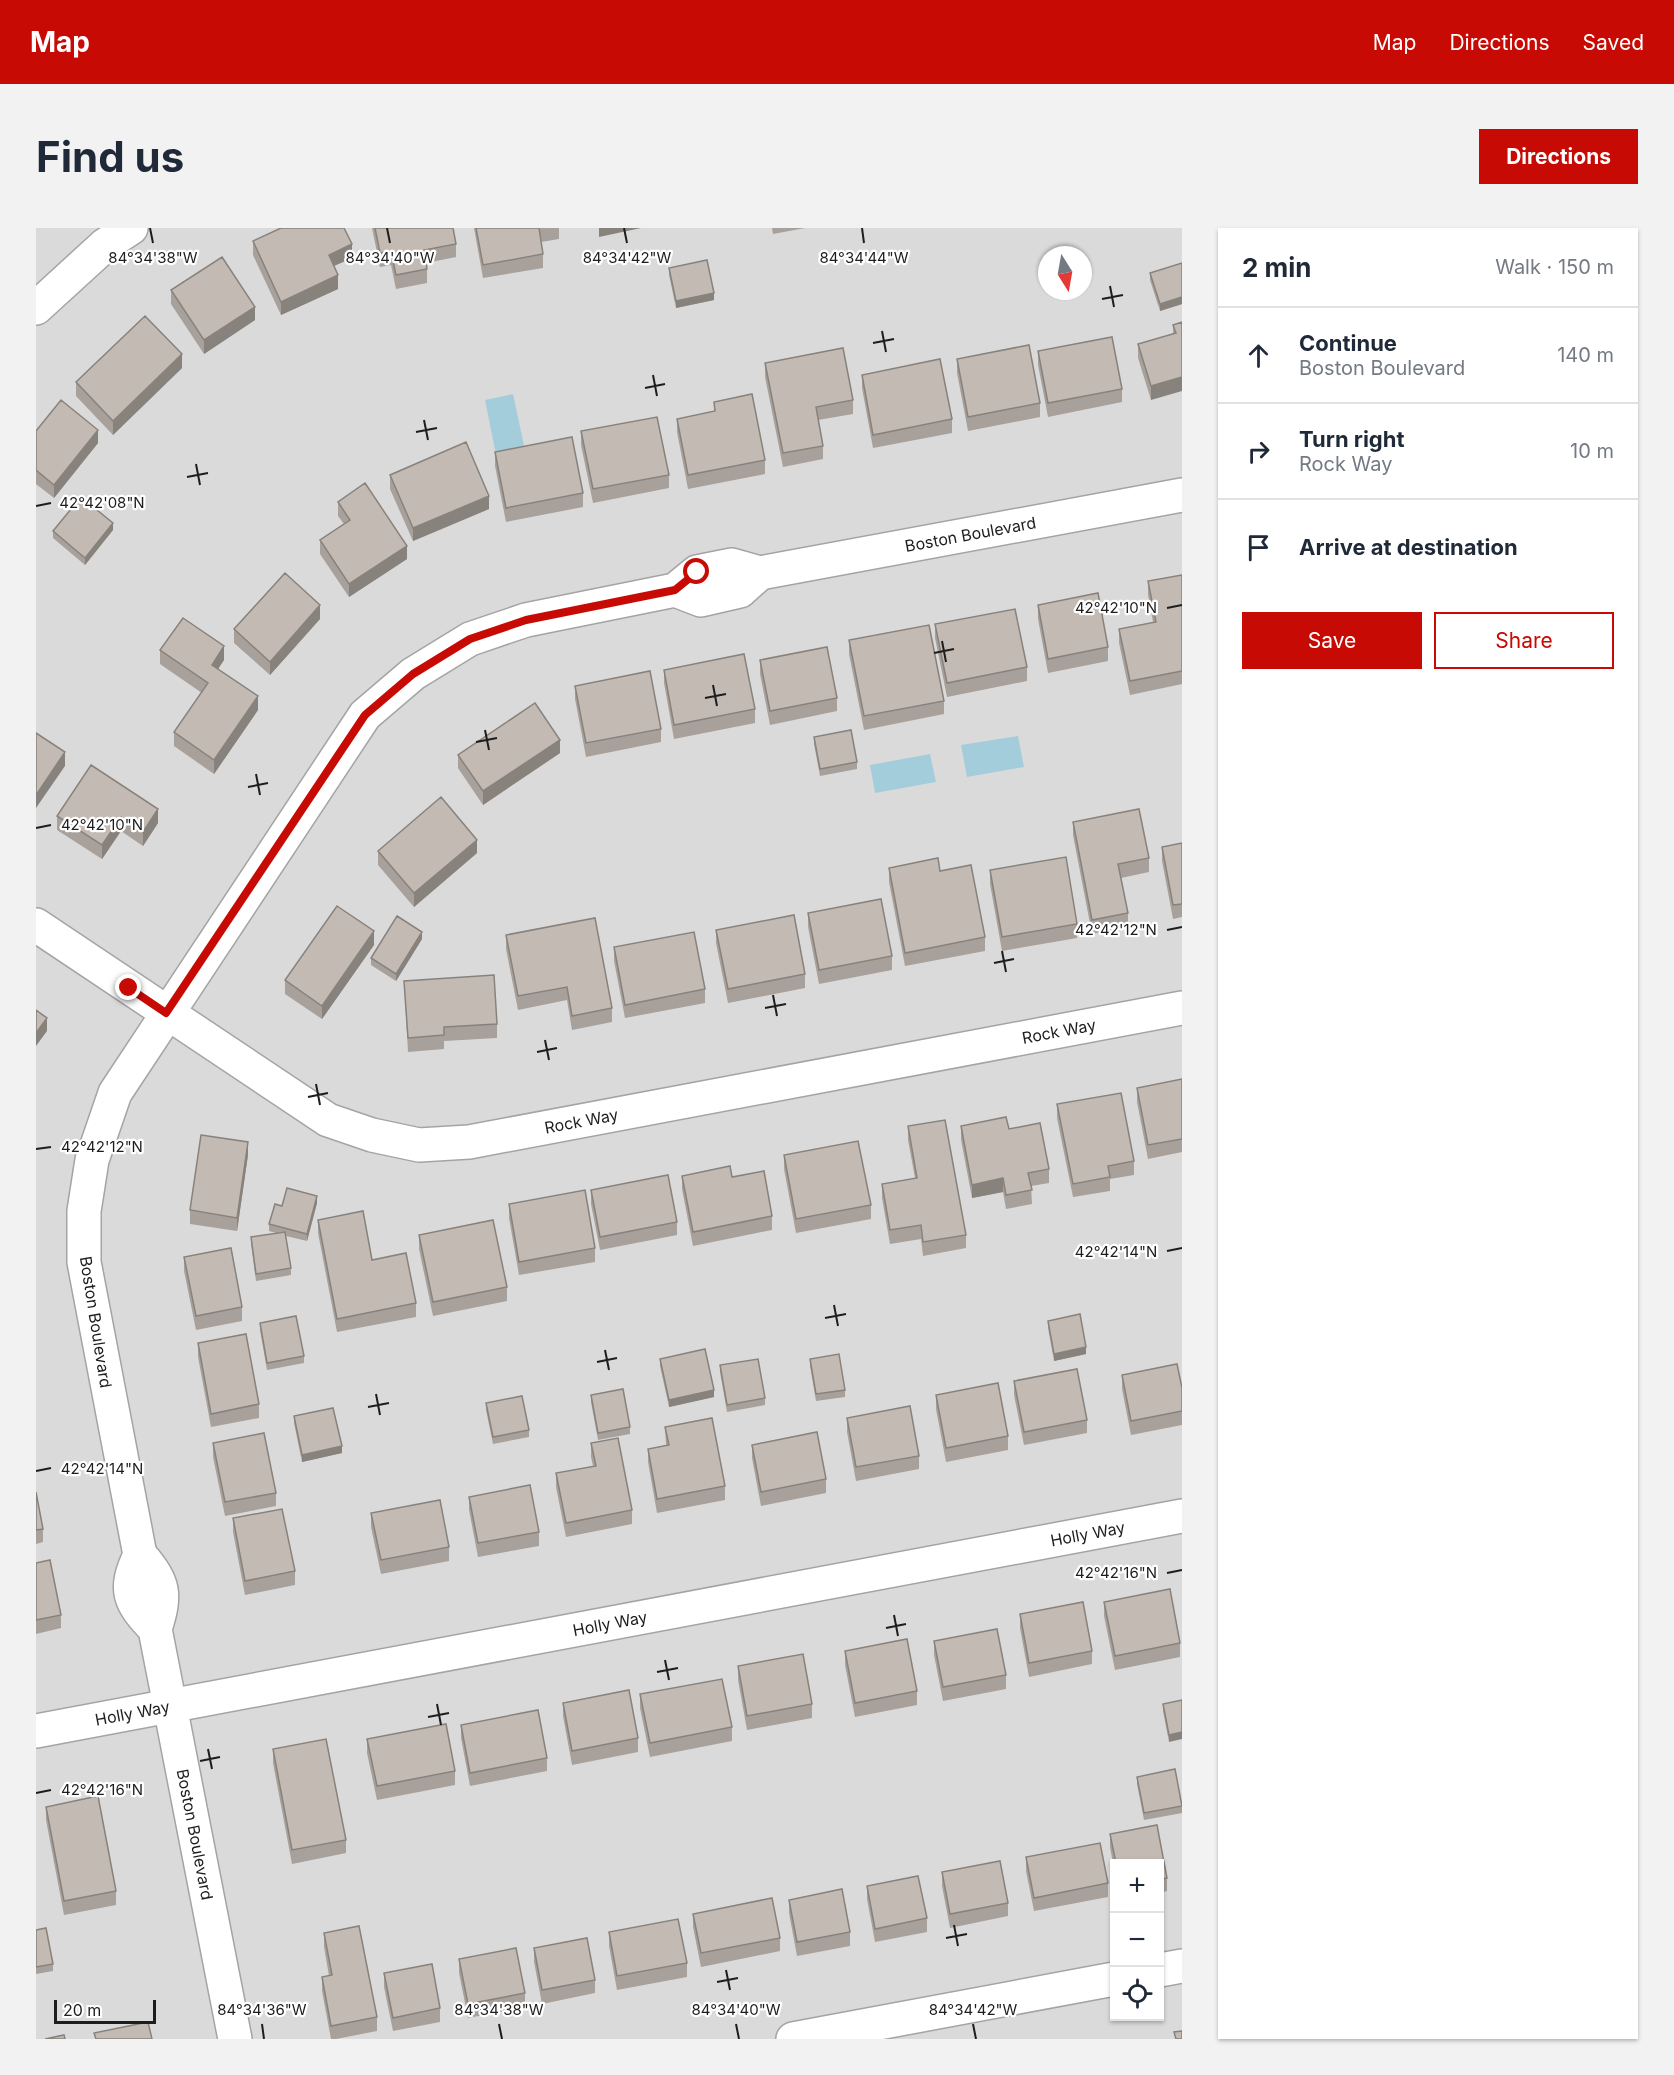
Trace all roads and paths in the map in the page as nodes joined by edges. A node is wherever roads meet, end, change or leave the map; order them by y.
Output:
1 (131, 228) edge
2 (36, 308) edge
3 (1182, 495) edge
4 (36, 925) edge
5 (1182, 1008) edge
6 (166, 1013) junction
7 (1182, 1516) edge
8 (169, 1705) junction
9 (36, 1731) edge
10 (1182, 1966) edge
11 (1164, 1969) edge
12 (1110, 1980) edge
13 (235, 2039) edge
14 (793, 2039) edge

1 - 2 street
3 - 6 street, Boston Boulevard
4 - 6 street, Rock Way
5 - 6 street, Rock Way
6 - 8 street, Boston Boulevard
7 - 8 street, Holly Way
8 - 9 street, Holly Way
8 - 13 street, Boston Boulevard
10 - 11 street
12 - 14 street

